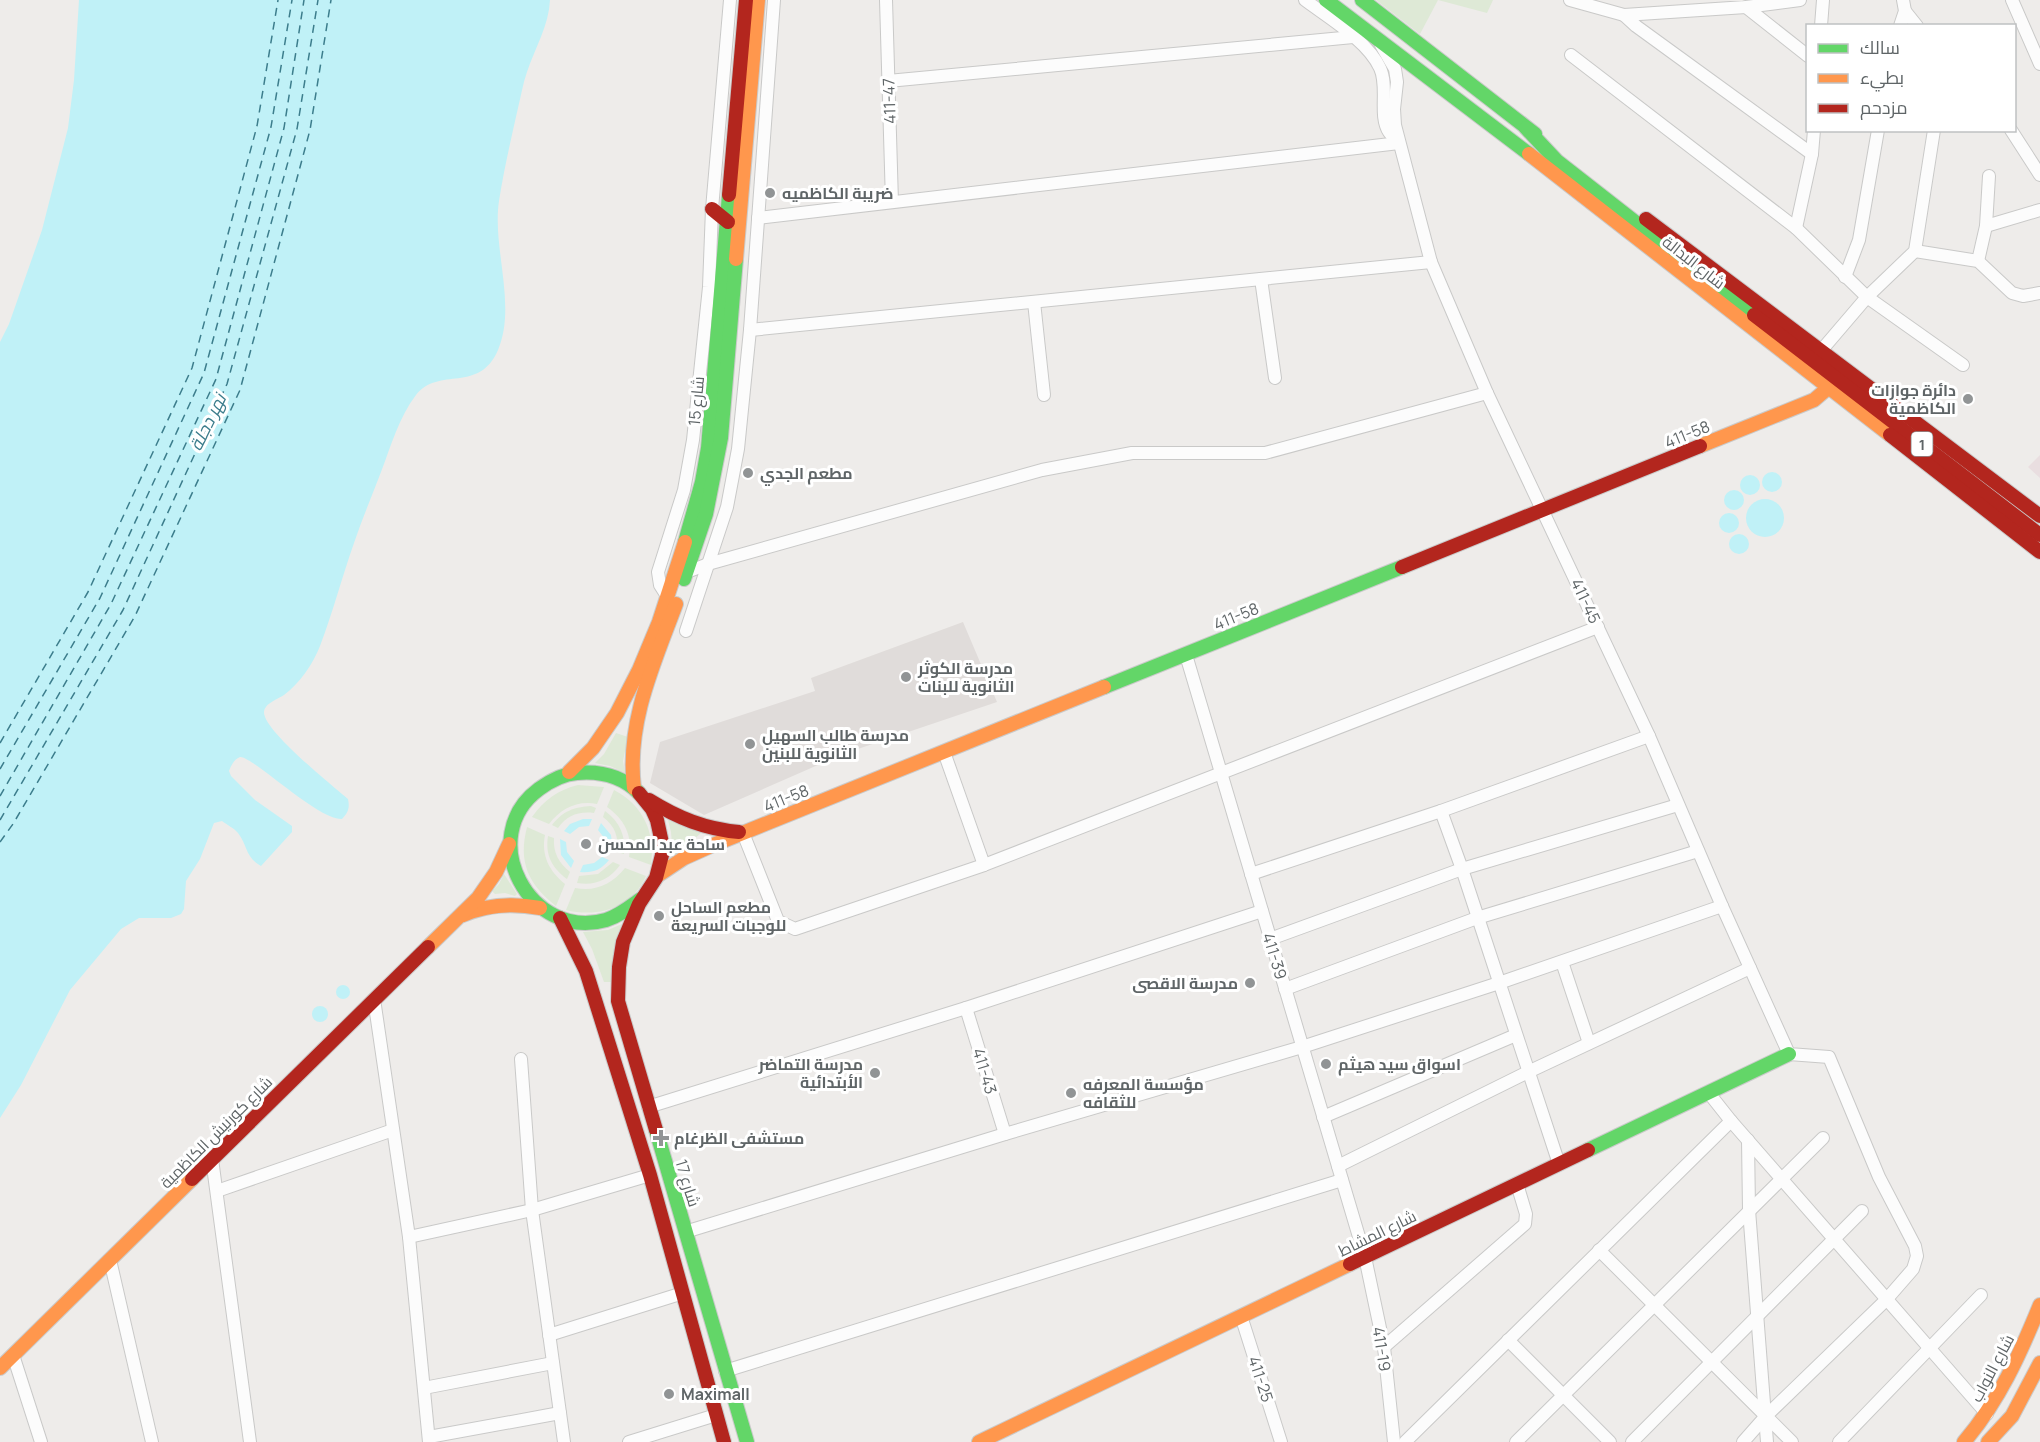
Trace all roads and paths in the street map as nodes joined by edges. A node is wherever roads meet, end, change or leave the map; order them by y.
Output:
1 (730, 0) edge
2 (746, 0) edge
3 (758, 0) edge
4 (774, 0) edge
5 (886, 0) edge
6 (1305, 0) edge
7 (1326, 0) edge
8 (1362, 0) edge
9 (1570, 0) edge
10 (1800, 0) edge
11 (1823, 0) edge
12 (2012, 0) edge
13 (1904, 5) edge
14 (1746, 7) junction
15 (1624, 15) junction
16 (1821, 24) edge
17 (1900, 24) edge
18 (1916, 24) edge
19 (1357, 32) junction
20 (1378, 40) junction
21 (1806, 54) edge
22 (1571, 55) dead end
23 (2040, 64) edge
24 (888, 81) junction
25 (752, 83) junction
26 (767, 96) junction
27 (1526, 128) junction
28 (1814, 132) edge
29 (1878, 132) edge
30 (1934, 132) edge
31 (2012, 132) edge
32 (1399, 143) junction
33 (1812, 154) junction
34 (2040, 175) edge
35 (1989, 176) dead end
36 (892, 202) junction
37 (712, 209) junction
38 (2040, 210) edge
39 (758, 218) junction
40 (728, 222) junction
41 (1986, 226) junction
42 (1796, 228) junction
43 (1915, 251) junction
44 (1978, 261) junction
45 (1431, 262) junction
46 (1845, 277) junction
47 (1261, 279) junction
48 (2040, 292) edge
49 (1867, 297) junction
50 (1034, 302) junction
51 (750, 330) junction
52 (1820, 351) junction
53 (1963, 365) dead end
54 (1275, 378) dead end
55 (1828, 388) junction
56 (1486, 393) junction
57 (1044, 395) dead end
58 (1543, 509) junction
59 (2040, 516) edge
60 (2040, 535) edge
61 (2040, 552) edge
62 (708, 564) junction
63 (687, 572) junction
64 (667, 596) junction
65 (1598, 627) junction
66 (687, 632) dead end
67 (1186, 655) junction
68 (1649, 736) junction
69 (944, 752) junction
70 (569, 772) junction
71 (1221, 774) junction
72 (639, 792) junction
73 (1678, 805) junction
74 (1441, 811) junction
75 (743, 833) junction
76 (510, 840) junction
77 (1698, 851) junction
78 (984, 865) junction
79 (1462, 869) junction
80 (1251, 874) junction
81 (657, 876) junction
82 (641, 899) junction
83 (1722, 906) junction
84 (541, 908) junction
85 (1262, 911) junction
86 (560, 918) junction
87 (1477, 918) junction
88 (454, 919) junction
89 (1270, 939) junction
90 (1562, 962) junction
91 (1750, 968) junction
92 (1499, 983) junction
93 (1285, 989) junction
94 (374, 999) junction
95 (966, 1008) junction
96 (1516, 1035) junction
97 (1589, 1043) junction
98 (1302, 1047) junction
99 (1789, 1054) junction
100 (521, 1059) dead end
101 (1528, 1072) junction
102 (1708, 1092) junction
103 (648, 1107) junction
104 (1323, 1117) junction
105 (1731, 1121) junction
106 (393, 1131) junction
107 (1005, 1134) junction
108 (1823, 1138) dead end
109 (1748, 1140) junction
110 (212, 1158) junction
111 (1559, 1164) junction
112 (1338, 1166) junction
113 (650, 1175) junction
114 (1782, 1179) junction
115 (1342, 1180) junction
116 (1517, 1184) junction
117 (217, 1191) junction
118 (532, 1210) junction
119 (1749, 1210) junction
120 (1862, 1211) dead end
121 (686, 1232) junction
122 (409, 1237) junction
123 (1834, 1239) junction
124 (1599, 1250) junction
125 (1365, 1257) junction
126 (110, 1260) junction
127 (682, 1293) junction
128 (1981, 1295) dead end
129 (1886, 1300) junction
130 (1654, 1305) junction
131 (2040, 1305) edge
132 (1242, 1316) junction
133 (1756, 1318) junction
134 (549, 1335) junction
135 (1508, 1340) junction
136 (1383, 1347) junction
137 (1929, 1349) junction
138 (13, 1355) junction
139 (1711, 1362) junction
140 (2040, 1363) edge
141 (553, 1364) junction
142 (0, 1368) edge
143 (725, 1371) junction
144 (2006, 1383) junction
145 (424, 1388) junction
146 (2026, 1394) junction
147 (1563, 1395) junction
148 (560, 1413) junction
149 (1987, 1414) junction
150 (716, 1415) junction
151 (1766, 1416) junction
152 (2005, 1437) edge
153 (429, 1440) edge
154 (41, 1442) edge
155 (152, 1442) edge
156 (250, 1442) edge
157 (564, 1442) edge
158 (629, 1442) edge
159 (724, 1442) edge
160 (747, 1442) edge
161 (979, 1442) edge
162 (1281, 1442) edge
163 (1394, 1442) edge
164 (1405, 1442) edge
165 (1516, 1442) edge
166 (1610, 1442) edge
167 (1632, 1442) edge
168 (1743, 1442) edge
169 (1767, 1442) edge
170 (1792, 1442) edge
171 (1839, 1442) edge
172 (1964, 1442) edge
173 (1988, 1442) edge

1 - 37 street
2 - 40 main road, شارع 15
3 - 25 main road, شارع 15
4 - 26 street
5 - 24 street, 411-47
6 - 19 street
7 - 19 main road, شارع البدالة
8 - 27 main road, شارع البدالة
9 - 15 street
10 - 14 street
11 - 16 street
12 - 23 street
13 - 17 street
13 - 18 street
14 - 15 street
14 - 21 street
15 - 33 street
19 - 20 main road, شارع البدالة
19 - 24 street
19 - 32 street
20 - 32 street
20 - 55 main road, شارع البدالة
22 - 42 street
24 - 36 street, 411-47
25 - 26 main road
25 - 63 main road, شارع 15
26 - 39 street
27 - 52 main road, شارع البدالة
27 - 60 main road, 1
28 - 33 street
29 - 46 street
30 - 43 street
31 - 34 street
32 - 36 street
32 - 45 street, 411-45
33 - 42 street
35 - 41 street
36 - 39 street
37 - 40 main road
37 - 64 street
38 - 41 street
39 - 51 street
40 - 64 main road, شارع 15
41 - 44 street
42 - 46 street
43 - 44 street
43 - 49 street
44 - 48 street
45 - 47 street
45 - 56 street, 411-45
46 - 49 street
47 - 50 street
47 - 54 street
49 - 52 street
49 - 53 street
50 - 51 street
50 - 57 street
51 - 62 street
52 - 59 main road, شارع البدالة
55 - 58 main road, 411-58
55 - 61 main road, شارع البدالة
56 - 58 street, 411-45
56 - 62 street
58 - 65 street, 411-45
58 - 67 main road, 411-58
62 - 63 street
62 - 66 street
63 - 72 main road, شارع 15
64 - 70 main road, شارع 15
65 - 68 street, 411-45
65 - 71 street
67 - 69 main road, 411-58
67 - 71 street, 411-39
68 - 73 street, 411-45
68 - 74 street
69 - 75 main road, 411-58
69 - 78 street
70 - 72 main road
70 - 76 main road
71 - 78 street
71 - 80 street, 411-39
72 - 75 main road
72 - 81 main road
73 - 77 street, 411-45
73 - 79 street
74 - 79 street
74 - 80 street
75 - 78 street
75 - 81 main road, 411-58
76 - 84 main road
76 - 88 main road, شارع كورنيش الكاظمية
77 - 83 street, 411-45
77 - 87 street
79 - 87 street
79 - 89 street
80 - 85 street, 411-39
81 - 82 main road
82 - 86 main road
82 - 103 main road, شارع 17
83 - 90 street
83 - 91 street, 411-45
84 - 86 main road
84 - 88 main road, شارع كورنيش الكاظمية
85 - 89 street, 411-39
85 - 95 street
86 - 113 main road, شارع 17
87 - 92 street
87 - 93 street
88 - 94 main road, شارع كورنيش الكاظمية
89 - 93 street, 411-39
90 - 92 street
90 - 97 street
91 - 97 street
91 - 99 street, 411-45
92 - 96 street
92 - 98 street
93 - 98 street, 411-39
94 - 106 street
94 - 110 main road, شارع كورنيش الكاظمية
95 - 103 street
95 - 107 street, 411-43
96 - 101 street
96 - 104 street
97 - 101 street
98 - 104 street, 411-39
98 - 107 street
99 - 102 main road, شارع المشاط
99 - 129 street
100 - 118 street
101 - 111 street
101 - 112 street
102 - 105 street
102 - 111 main road, شارع المشاط
103 - 121 main road, شارع 17
104 - 112 street, 411-39
105 - 109 street
105 - 124 street
106 - 117 street
106 - 122 street
107 - 121 street
108 - 114 street
109 - 114 street
109 - 119 street
110 - 117 street
110 - 126 main road, شارع كورنيش الكاظمية
111 - 116 main road, شارع المشاط
112 - 115 street, 411-39
113 - 118 street
113 - 127 main road, شارع 17
114 - 119 street
114 - 123 street
115 - 125 street, 411-39
115 - 143 street
116 - 125 main road, شارع المشاط
116 - 136 street
117 - 156 street
118 - 122 street
118 - 134 street
119 - 130 street
119 - 133 street
120 - 123 street
121 - 143 main road, شارع 17
122 - 145 street
123 - 129 street
123 - 133 street
124 - 130 street
124 - 135 street
125 - 132 main road, شارع المشاط
125 - 136 street, 411-19
126 - 138 main road, شارع كورنيش الكاظمية
126 - 155 street
127 - 134 street
127 - 150 main road, شارع 17
128 - 137 street
129 - 137 street
129 - 151 street
130 - 139 street
130 - 147 street
131 - 144 main road, شارع النواب
132 - 161 main road, شارع المشاط
132 - 162 street, 411-25
133 - 139 street
133 - 151 street
134 - 141 street
135 - 147 street
135 - 164 street
136 - 163 street, 411-19
137 - 149 street
137 - 171 street
138 - 142 main road, شارع كورنيش الكاظمية
138 - 154 street
139 - 151 street
139 - 167 street
140 - 146 main road
141 - 145 street
141 - 148 street
143 - 160 main road, شارع 17
144 - 146 main road
144 - 149 main road, شارع النواب
145 - 153 street
146 - 152 main road
147 - 165 street
147 - 166 street
148 - 153 street
148 - 157 street
149 - 172 main road, شارع النواب
150 - 158 street
150 - 159 main road, شارع 17
151 - 168 street
151 - 169 street
151 - 170 street
152 - 173 main road

